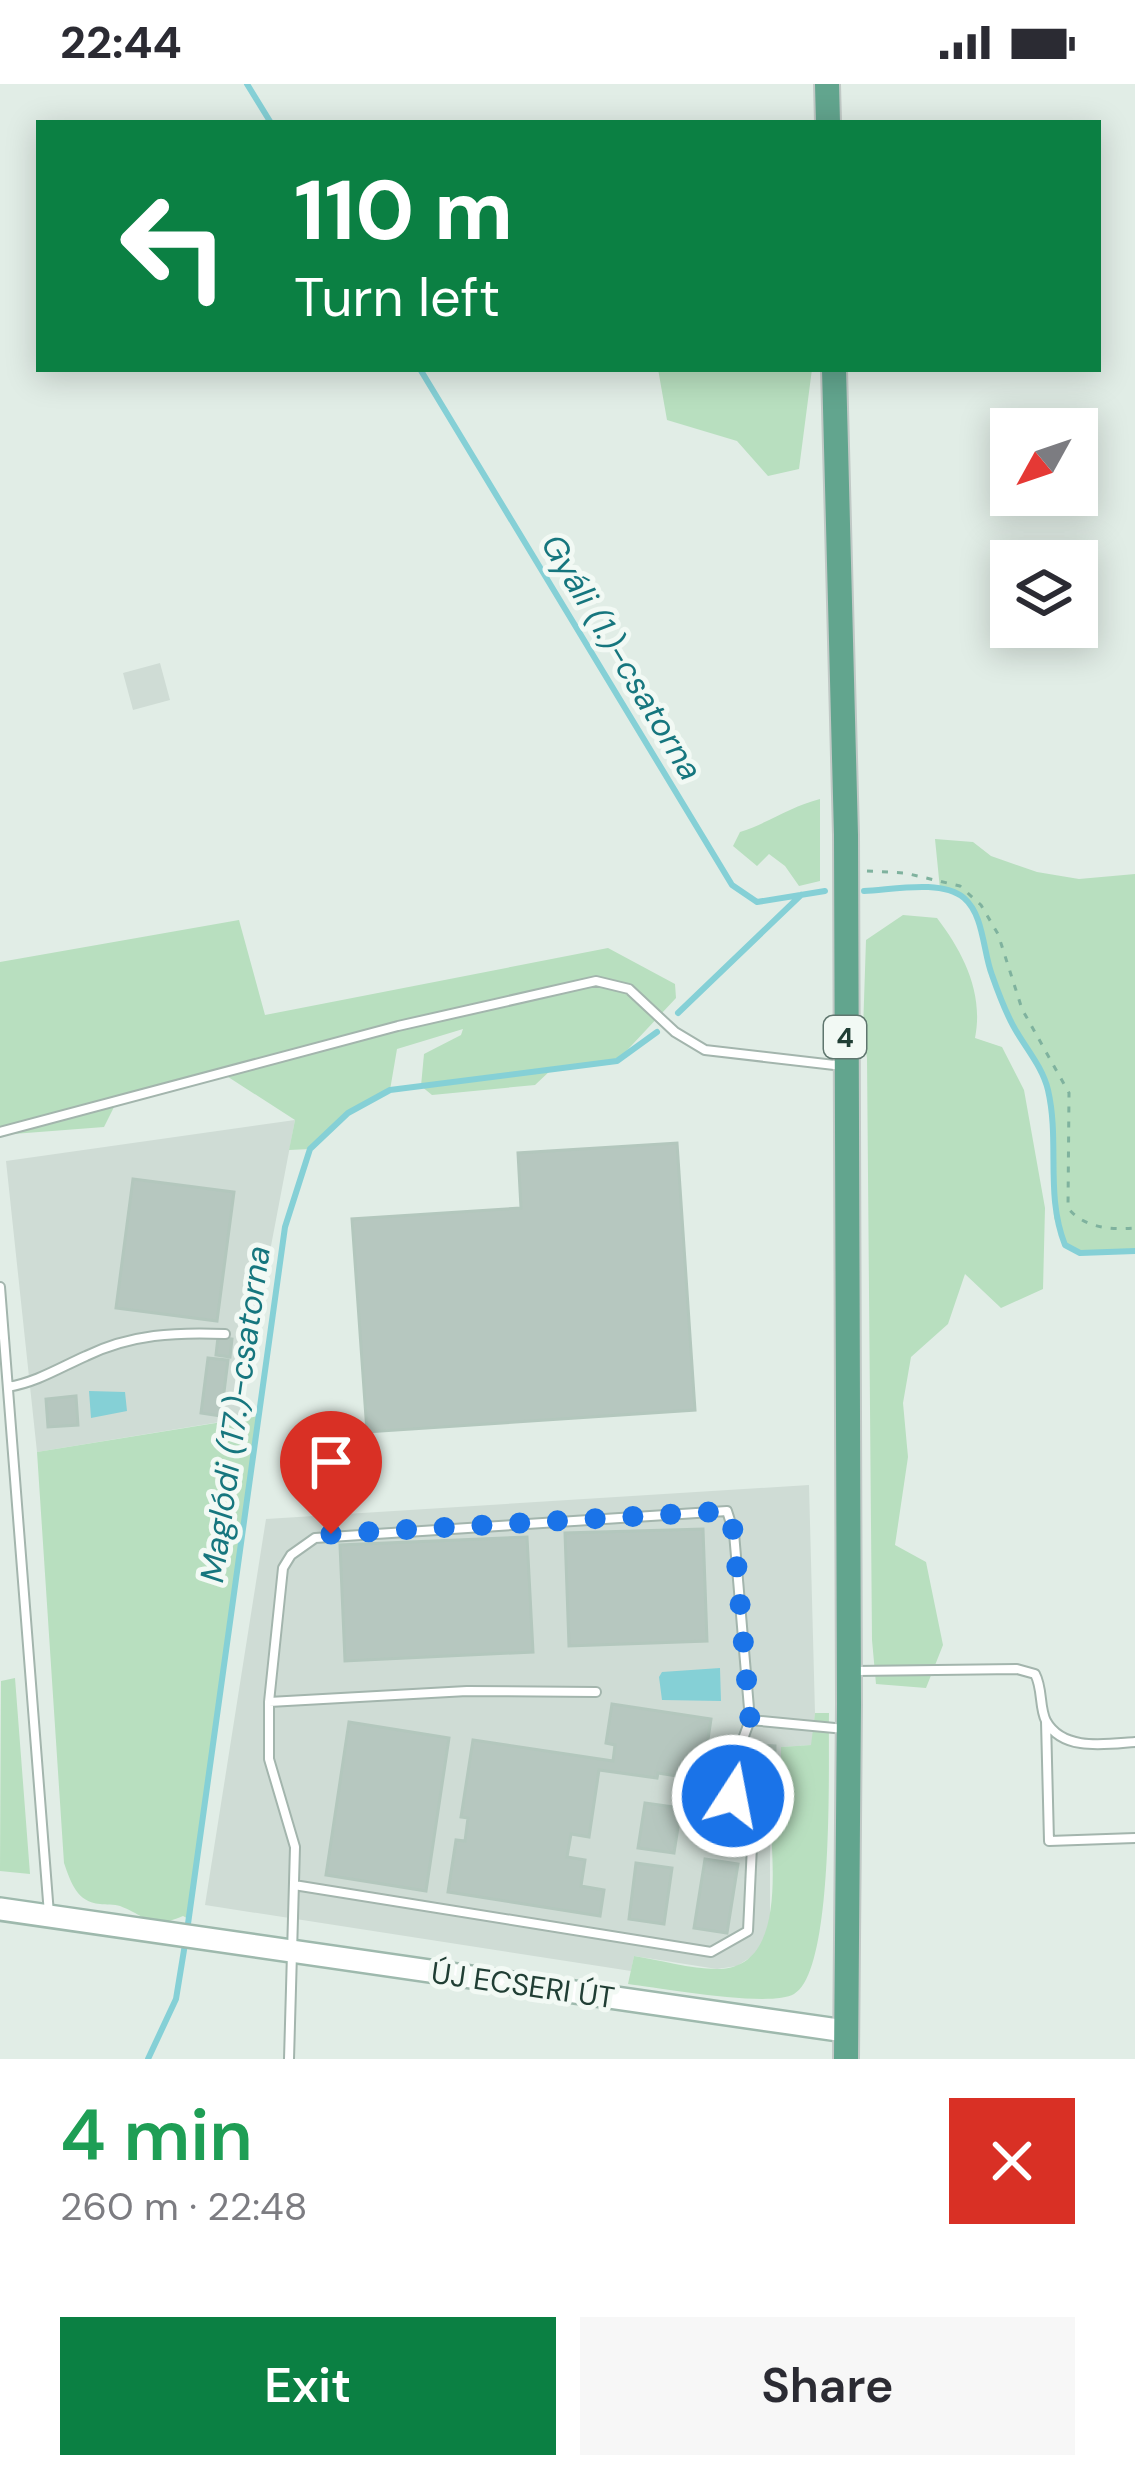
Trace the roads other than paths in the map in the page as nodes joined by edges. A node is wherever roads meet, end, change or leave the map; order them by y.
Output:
1 (827, 84) edge
2 (828, 120) edge
3 (834, 372) edge
4 (845, 1066) junction
5 (0, 1132) edge
6 (0, 1287) edge
7 (225, 1334) dead end
8 (8, 1387) junction
9 (849, 1671) junction
10 (596, 1692) dead end
11 (269, 1702) junction
12 (750, 1720) junction
13 (1046, 1720) junction
14 (849, 1730) junction
15 (1135, 1742) edge
16 (1135, 1838) edge
17 (294, 1885) junction
18 (0, 1910) edge
19 (49, 1916) junction
20 (290, 1951) junction
21 (845, 2031) junction
22 (289, 2059) edge
23 (846, 2059) edge

1 - 2 main road
3 - 4 main road, 4
4 - 5 lane
4 - 9 main road, 4
6 - 8 lane
7 - 8 lane
8 - 19 lane
9 - 13 lane
9 - 14 main road, 4
10 - 11 lane
11 - 12 lane
11 - 17 lane
12 - 14 lane
12 - 17 lane
13 - 15 lane
13 - 16 lane
14 - 21 main road, 4
17 - 20 lane
18 - 19 main road
19 - 20 main road, ÚJ ECSERI ÚT
20 - 21 main road, ÚJ ECSERI ÚT
20 - 22 lane
21 - 23 main road, 4

